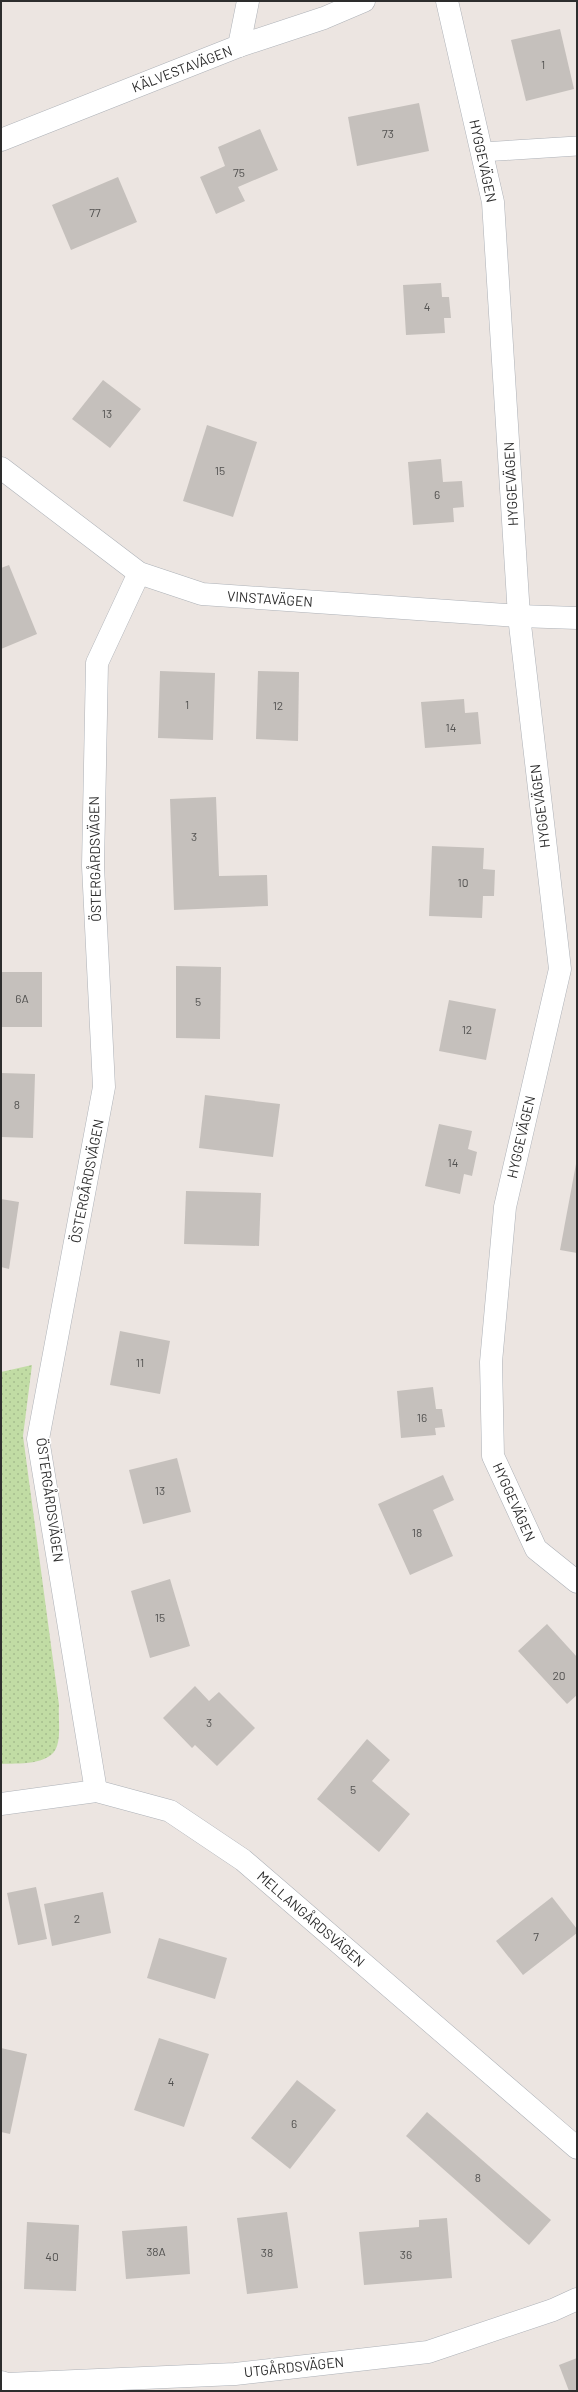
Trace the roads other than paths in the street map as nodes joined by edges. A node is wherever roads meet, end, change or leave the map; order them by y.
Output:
1 (248, 1) edge
2 (364, 1) edge
3 (447, 1) edge
4 (239, 46) junction
5 (1, 140) edge
6 (577, 146) edge
7 (482, 152) junction
8 (1, 468) edge
9 (139, 573) junction
10 (519, 616) junction
11 (577, 618) edge
12 (577, 1582) edge
13 (96, 1791) junction
14 (1, 1804) edge
15 (577, 2148) edge
16 (577, 2299) edge
17 (1, 2382) edge

1 - 4 street
2 - 4 street, KÄLVESTAVÄGEN
3 - 7 street, HYGGEVÄGEN
4 - 5 street, KÄLVESTAVÄGEN
6 - 7 lane
7 - 10 street, HYGGEVÄGEN
8 - 9 street, VINSTAVÄGEN
9 - 10 street, VINSTAVÄGEN
9 - 13 street, ÖSTERGÅRDSVÄGEN
10 - 11 street, VINSTAVÄGEN
10 - 12 street, HYGGEVÄGEN
13 - 14 street, MELLANGÅRDSVÄGEN
13 - 15 street, MELLANGÅRDSVÄGEN
16 - 17 street, UTGÅRDSVÄGEN

